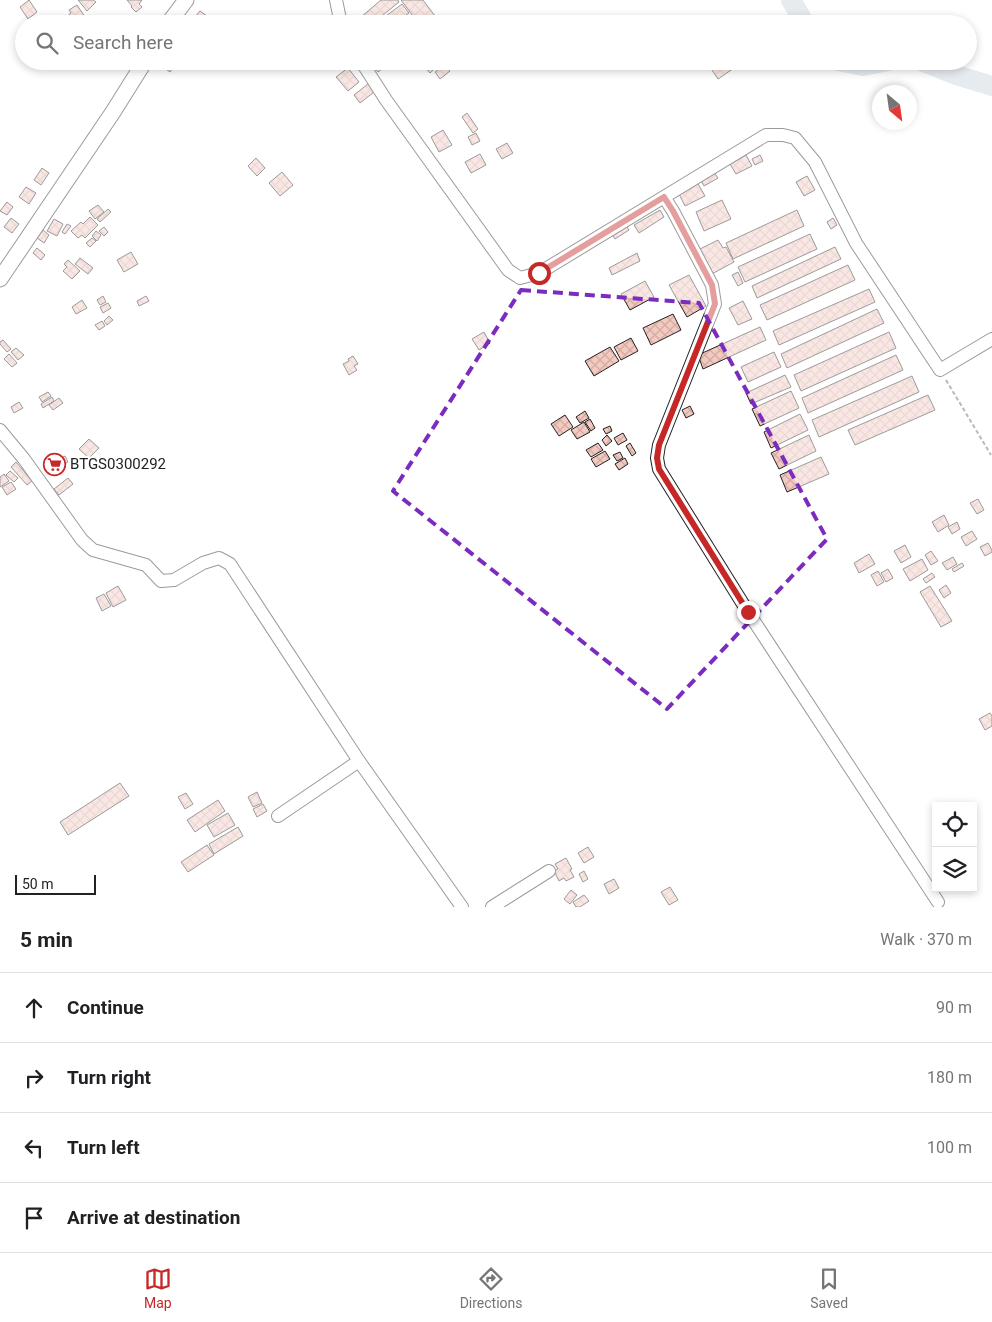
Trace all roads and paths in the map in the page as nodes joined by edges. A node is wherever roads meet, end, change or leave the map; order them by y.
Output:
1 (186, 0) edge
2 (336, 0) edge
3 (175, 15) edge
4 (339, 15) edge
5 (139, 70) edge
6 (367, 70) edge
7 (664, 197) junction
8 (0, 279) edge
9 (992, 339) edge
10 (940, 370) junction
11 (0, 430) edge
12 (991, 455) edge
13 (360, 761) junction
14 (278, 816) dead end
15 (549, 871) dead end
16 (938, 902) dead end
17 (462, 907) edge
18 (492, 907) edge

1 - 3 main road
2 - 4 street
5 - 8 main road
6 - 7 street
7 - 10 street
7 - 16 street
9 - 10 street
10 - 12 path
11 - 13 street
13 - 14 street
13 - 17 street
15 - 18 street

